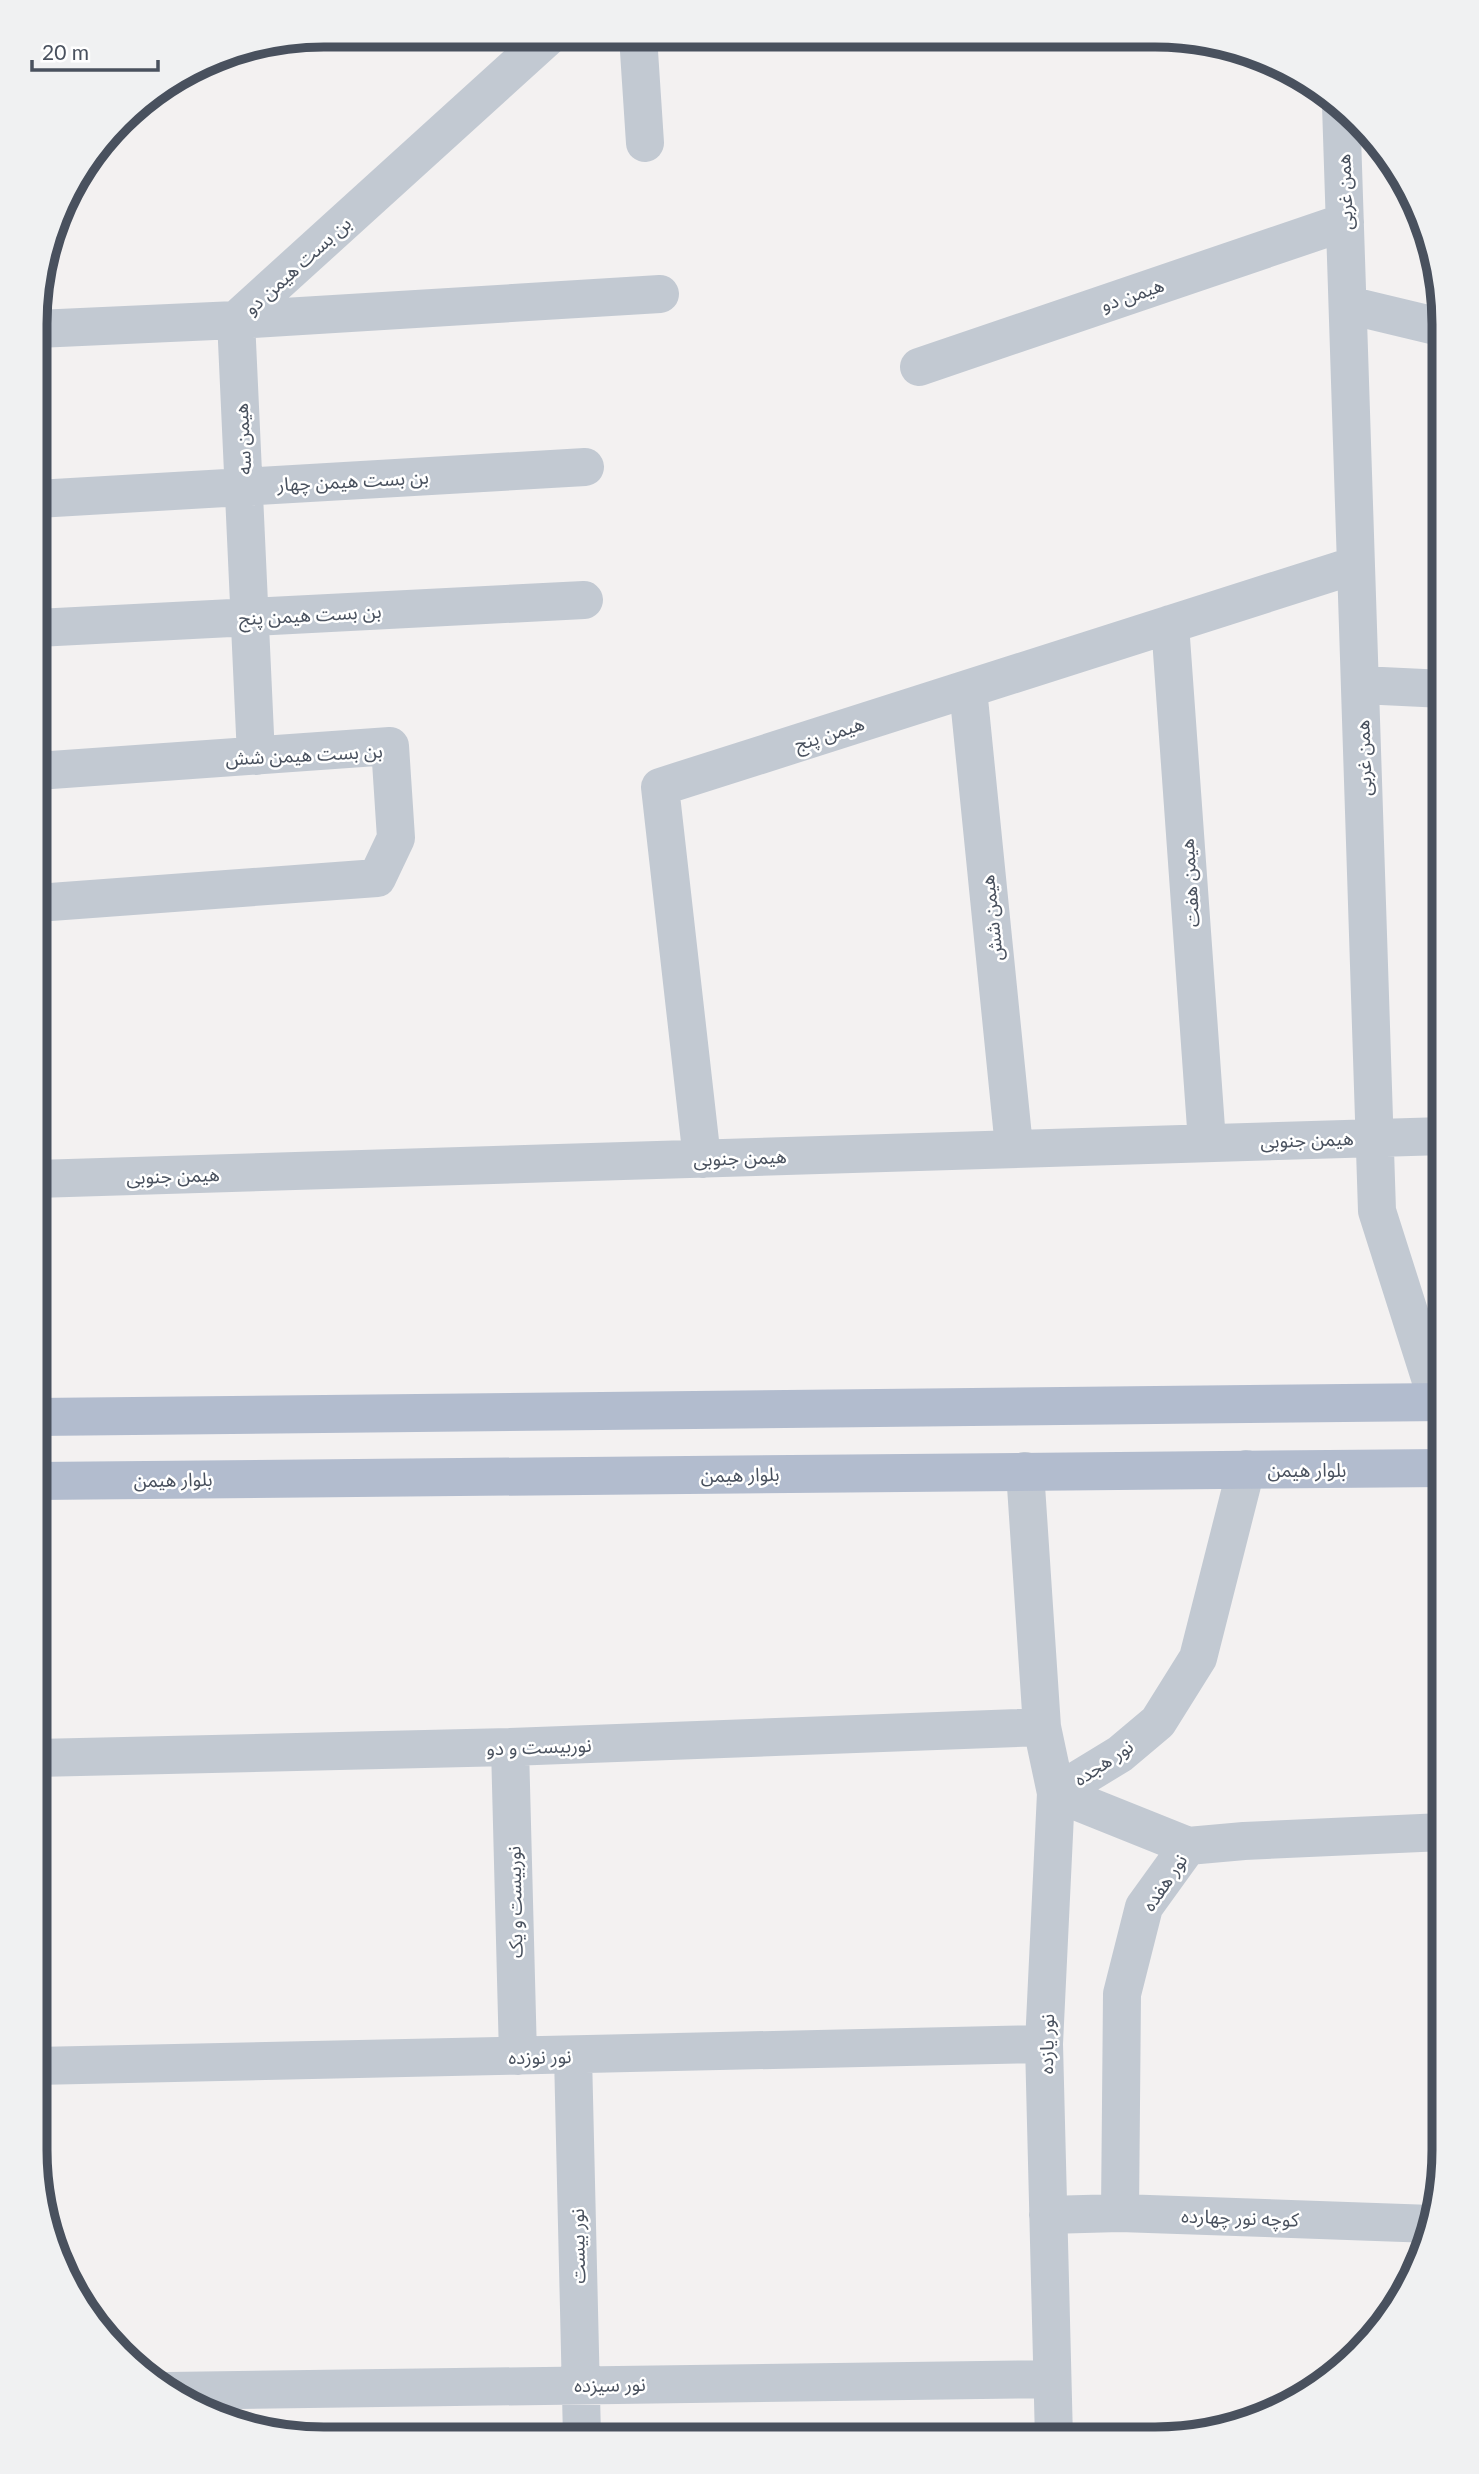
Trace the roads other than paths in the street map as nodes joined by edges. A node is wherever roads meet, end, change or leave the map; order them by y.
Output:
1 (537, 47) edge
2 (639, 47) edge
3 (1342, 120) edge
4 (645, 143) dead end
5 (1345, 222) junction
6 (660, 294) dead end
7 (1348, 305) junction
8 (236, 320) junction
9 (1432, 325) edge
10 (47, 329) edge
11 (919, 367) dead end
12 (585, 467) dead end
13 (244, 487) junction
14 (47, 498) edge
15 (1356, 565) junction
16 (584, 600) dead end
17 (250, 617) junction
18 (1170, 624) junction
19 (47, 627) edge
20 (1361, 685) junction
21 (968, 689) junction
22 (1432, 689) edge
23 (257, 756) junction
24 (47, 770) edge
25 (47, 902) edge
26 (1432, 1136) edge
27 (1376, 1138) junction
28 (1207, 1142) junction
29 (1014, 1147) junction
30 (702, 1159) junction
31 (47, 1179) edge
32 (1432, 1376) edge
33 (1432, 1403) edge
34 (47, 1417) edge
35 (1432, 1468) edge
36 (1246, 1469) junction
37 (1025, 1471) junction
38 (47, 1480) edge
39 (1042, 1727) junction
40 (510, 1747) junction
41 (47, 1758) edge
42 (1056, 1793) junction
43 (1432, 1832) edge
44 (1188, 1846) junction
45 (1044, 2044) junction
46 (573, 2055) junction
47 (518, 2056) junction
48 (47, 2066) edge
49 (1120, 2213) junction
50 (1048, 2215) junction
51 (1422, 2224) edge
52 (1052, 2379) junction
53 (580, 2385) junction
54 (187, 2391) edge
55 (582, 2427) edge
56 (1054, 2427) edge

1 - 8 street, بن بست هیمن دو
2 - 4 street
3 - 5 street, همن غربی
5 - 7 street, همن غربی
5 - 11 street, هیمن دو
6 - 8 street, بن بست هیمن دو
7 - 9 street
7 - 15 street, همن غربی
8 - 10 street
8 - 13 street, هیمن سه
12 - 13 street, بن بست هیمن چهار
13 - 14 street, بن بست هیمن چهار
13 - 17 street, هیمن سه
15 - 18 street, هیمن پنج
15 - 20 street, همن غربی
16 - 17 street, بن بست هیمن پنج
17 - 19 street, بن بست هیمن پنج
17 - 23 street, هیمن سه
18 - 21 street, هیمن پنج
18 - 28 street, هیمن هفت
20 - 22 street
20 - 27 street, همن غربی
21 - 29 street, هیمن شش
21 - 30 street, هیمن پنج
23 - 24 street, بن بست هیمن شش
23 - 25 street, بن بست هیمن شش
26 - 27 street, هیمن جنوبی
27 - 28 street, هیمن جنوبی
27 - 32 street, همن غربی
28 - 29 street, هیمن جنوبی
29 - 30 street, هیمن جنوبی
30 - 31 street, هیمن جنوبی
33 - 34 main road
35 - 36 main road, بلوار هیمن
36 - 37 main road, بلوار هیمن
36 - 42 street, نور هجده
37 - 38 main road, بلوار هیمن
37 - 39 street, نور هجده
39 - 40 street, نوربیست و دو
39 - 42 street, نور هجده
40 - 41 street, نوربیست و دو
40 - 47 street, نوربیست و یک
42 - 44 street
42 - 45 street, نور یازده
43 - 44 street, نور هفده
44 - 49 street, نور هفده
45 - 46 street, نور نوزده
45 - 50 street, نور یازده
46 - 47 street, نور نوزده
46 - 53 street, نور بیست
47 - 48 street, نور نوزده
49 - 50 street, کوچه نور چهارده
49 - 51 street, کوچه نور چهارده
50 - 52 street, نور یازده
52 - 53 street, نور سیزده
52 - 56 street, نور یازده
53 - 54 street, نور سیزده
53 - 55 street, نور بیست

